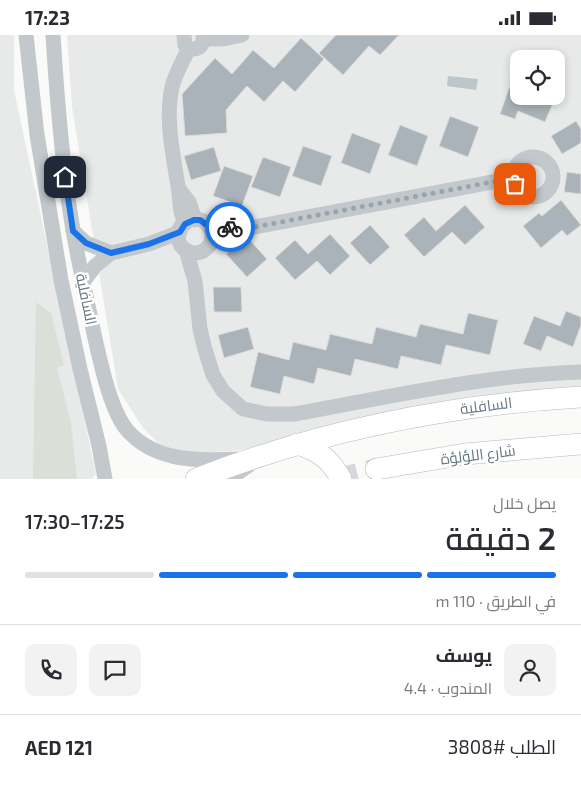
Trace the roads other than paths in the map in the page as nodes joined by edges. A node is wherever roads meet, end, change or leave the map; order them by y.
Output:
1 (26, 35) edge
2 (53, 35) edge
3 (242, 35) edge
4 (203, 37) edge
5 (186, 42) edge
6 (513, 178) dead end
7 (73, 231) junction
8 (193, 236) junction
9 (111, 253) junction
10 (83, 282) junction
11 (581, 372) edge
12 (581, 397) edge
13 (297, 444) junction
14 (581, 444) edge
15 (255, 457) junction
16 (376, 469) tunnel mouth
17 (105, 479) edge
18 (196, 479) edge
19 (230, 479) edge
20 (341, 479) edge

1 - 17 street, السافلية
2 - 7 street, السافلية
3 - 4 street
4 - 5 street
5 - 8 street
6 - 8 street
7 - 9 street
7 - 10 street, السافلية
8 - 9 street
8 - 11 street
9 - 10 street
10 - 15 street, السافلية
12 - 13 street, السافلية
13 - 15 street, السافلية
13 - 20 street
14 - 16 street, شارع اللؤلؤة
15 - 18 street, السافلية
15 - 19 street

